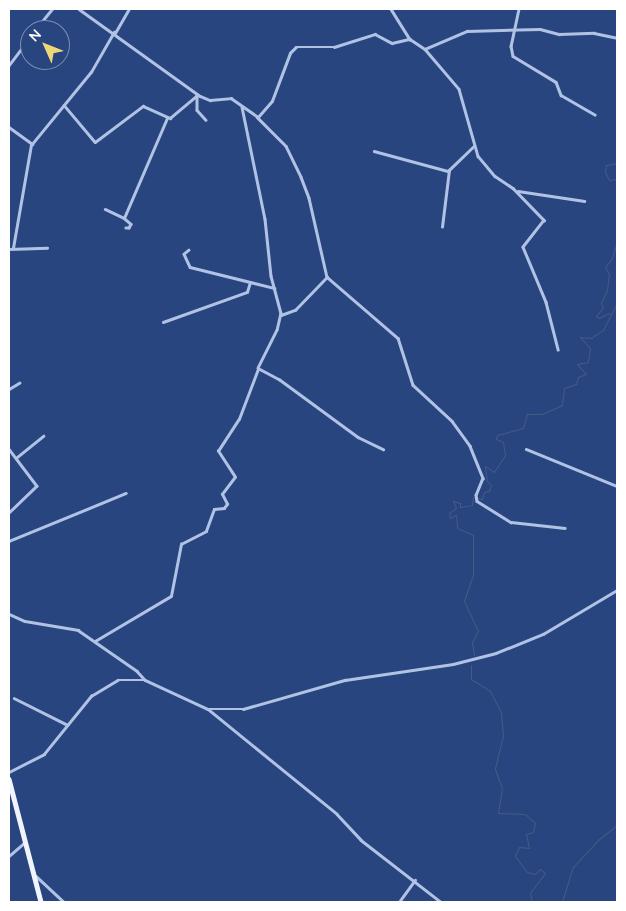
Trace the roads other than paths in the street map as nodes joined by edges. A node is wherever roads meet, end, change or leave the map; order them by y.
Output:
1 (52, 9) edge
2 (79, 9) edge
3 (128, 9) edge
4 (391, 9) edge
5 (519, 9) edge
6 (44, 20) edge
7 (515, 31) junction
8 (114, 32) junction
9 (617, 38) edge
10 (410, 39) junction
11 (425, 49) junction
12 (20, 50) edge
13 (9, 65) edge
14 (197, 95) junction
15 (64, 105) junction
16 (242, 107) junction
17 (595, 115) dead end
18 (256, 116) junction
19 (167, 118) junction
20 (206, 120) dead end
21 (9, 128) edge
22 (31, 145) junction
23 (473, 147) junction
24 (374, 152) dead end
25 (449, 170) junction
26 (516, 191) junction
27 (584, 201) dead end
28 (105, 209) dead end
29 (124, 218) junction
30 (442, 227) dead end
31 (126, 228) dead end
32 (13, 248) junction
33 (47, 248) dead end
34 (9, 249) edge
35 (189, 250) dead end
36 (327, 277) junction
37 (250, 282) junction
38 (274, 288) junction
39 (281, 315) junction
40 (163, 322) dead end
41 (558, 350) dead end
42 (258, 368) junction
43 (19, 384) dead end
44 (9, 390) edge
45 (43, 436) dead end
46 (9, 449) edge
47 (383, 449) dead end
48 (526, 449) dead end
49 (16, 458) junction
50 (617, 486) edge
51 (126, 493) dead end
52 (9, 513) edge
53 (564, 528) dead end
54 (9, 541) edge
55 (617, 590) edge
56 (9, 614) edge
57 (95, 641) junction
58 (145, 680) junction
59 (14, 698) dead end
60 (208, 709) junction
61 (68, 725) junction
62 (9, 772) edge
63 (9, 779) edge
64 (27, 840) junction
65 (9, 856) edge
66 (36, 876) junction
67 (415, 880) junction
68 (41, 902) edge
69 (64, 902) edge
70 (399, 902) edge
71 (441, 902) edge

1 - 6 street
2 - 8 street
3 - 8 street
4 - 10 street
5 - 7 street
7 - 9 street
7 - 11 street
7 - 17 street
8 - 14 street
8 - 15 street
10 - 11 street
10 - 18 street
11 - 23 street
12 - 13 street
14 - 16 street
14 - 19 street
14 - 20 street
15 - 19 street
15 - 22 street
16 - 18 street
16 - 38 street
18 - 36 street
19 - 29 street
21 - 22 street
22 - 32 street
23 - 25 street
23 - 26 street
24 - 25 street
25 - 30 street
26 - 27 street
26 - 41 street
28 - 29 street
29 - 31 street
32 - 33 street
32 - 34 street
35 - 37 street
36 - 39 street
36 - 53 street
37 - 38 street
37 - 40 street
38 - 39 street
39 - 42 street
42 - 47 street
42 - 57 street
43 - 44 street
45 - 49 street
46 - 49 street
48 - 50 street
49 - 52 street
51 - 54 street
55 - 60 street
56 - 57 street
57 - 58 street
58 - 60 street
58 - 61 street
59 - 61 street
60 - 67 street
61 - 62 street
63 - 64 main road
64 - 65 street
64 - 66 main road
66 - 68 main road
66 - 69 street
67 - 70 street
67 - 71 street

